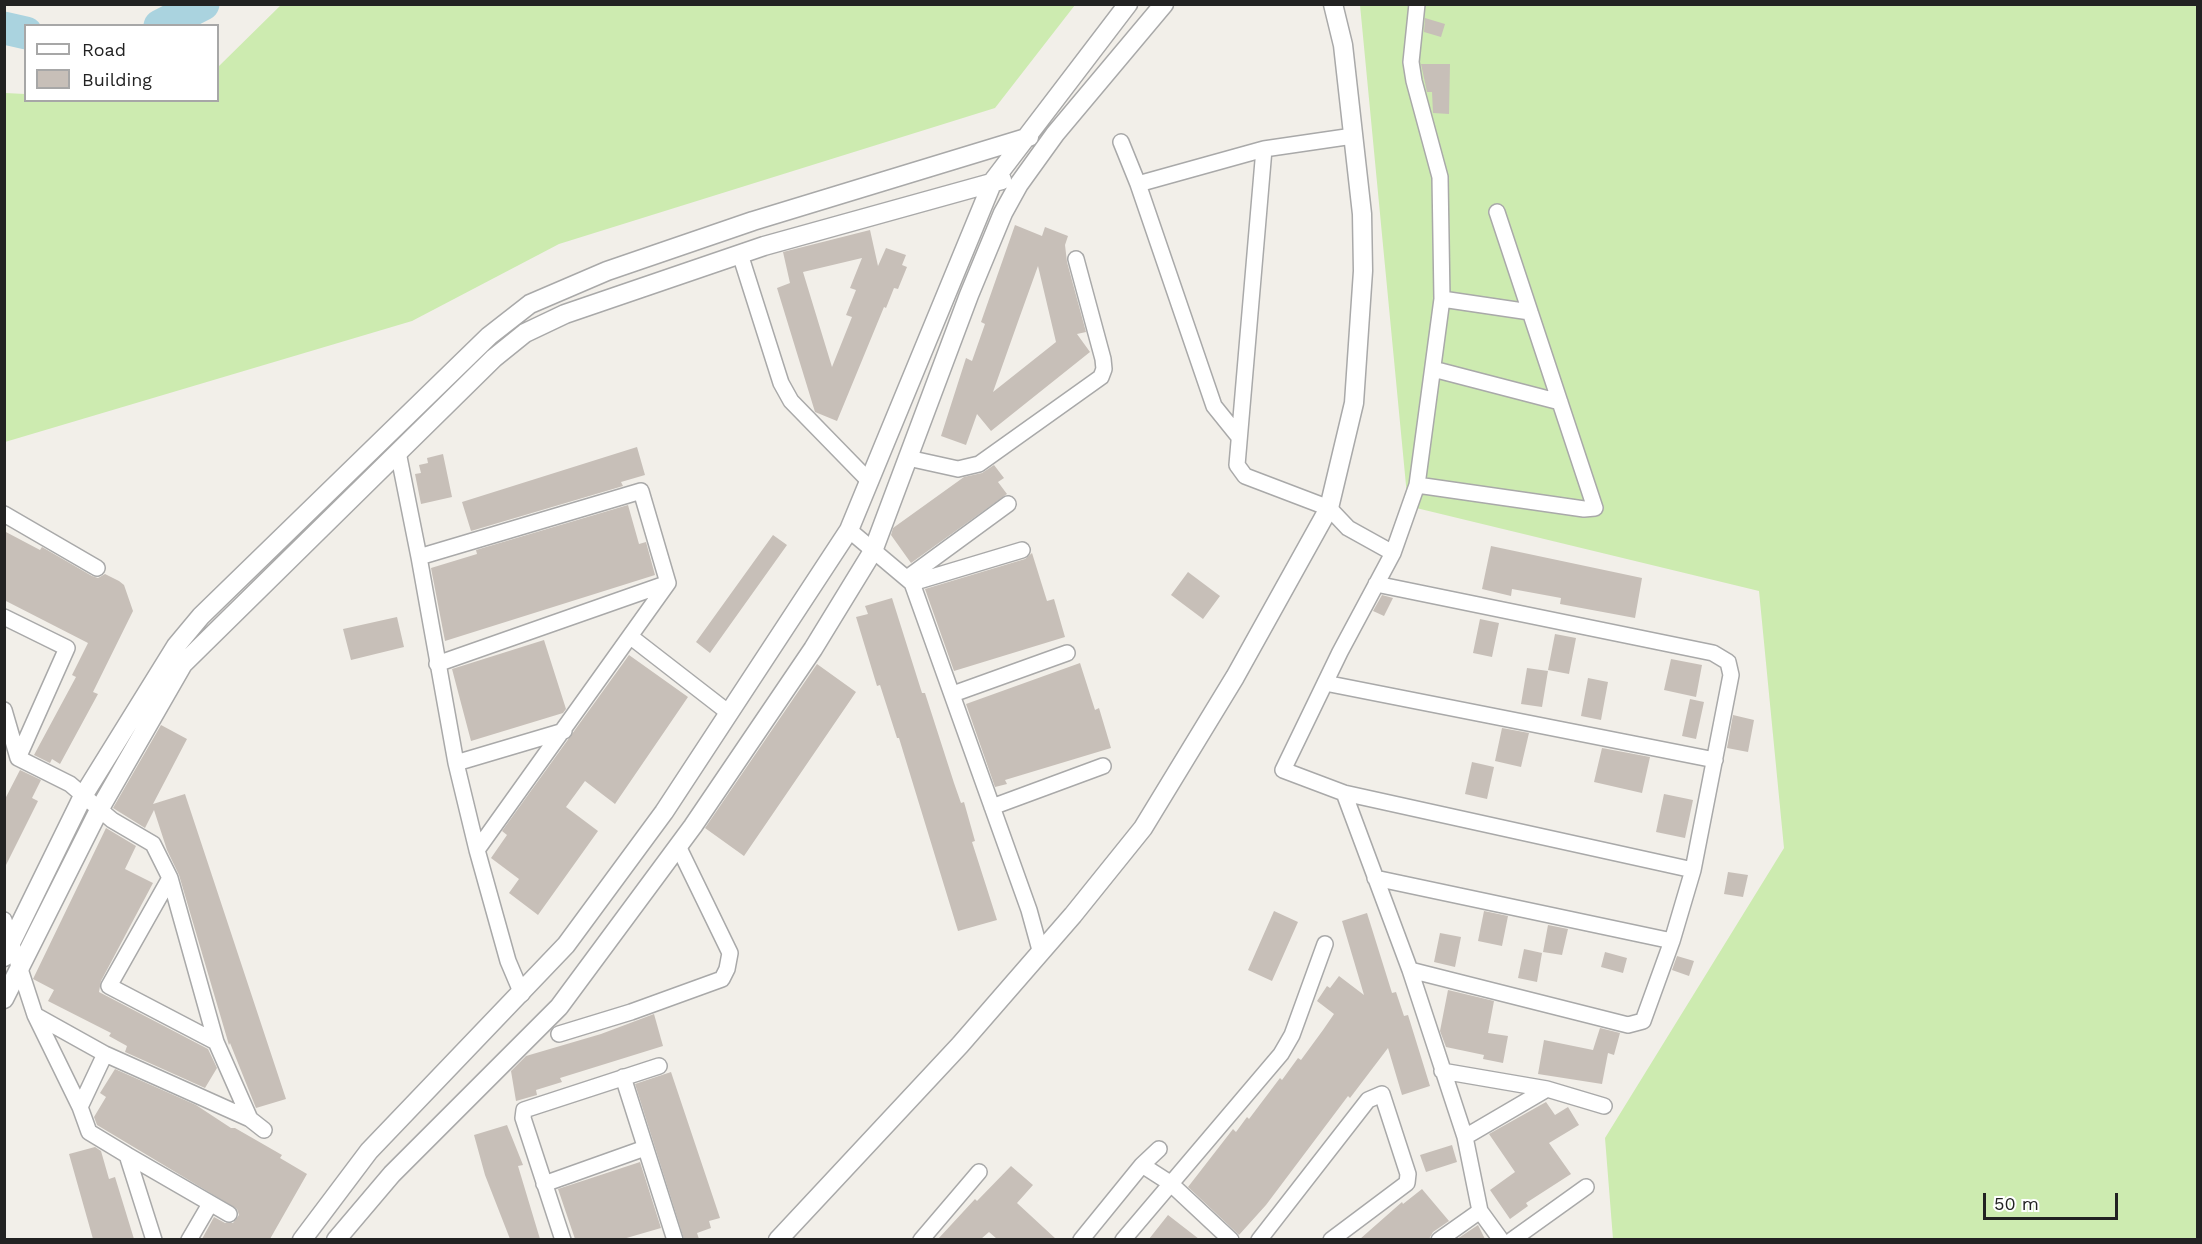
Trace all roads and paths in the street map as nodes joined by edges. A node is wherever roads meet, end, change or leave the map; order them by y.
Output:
1 (1128, 4) edge
2 (1164, 4) edge
3 (1333, 4) edge
4 (1417, 4) edge
5 (1055, 134) junction
6 (1353, 136) junction
7 (1026, 138) junction
8 (1121, 142) dead end
9 (1264, 149) junction
10 (1023, 178) junction
11 (993, 181) junction
12 (1138, 184) junction
13 (1497, 212) dead end
14 (740, 254) junction
15 (1076, 259) dead end
16 (1442, 299) junction
17 (1530, 312) junction
18 (1433, 369) junction
19 (1560, 402) junction
20 (1239, 436) junction
21 (398, 452) junction
22 (908, 458) junction
23 (870, 482) junction
24 (1417, 485) junction
25 (1008, 504) dead end
26 (1329, 508) junction
27 (4, 514) edge
28 (849, 530) junction
29 (1022, 550) dead end
30 (873, 551) junction
31 (1393, 553) junction
32 (418, 557) junction
33 (97, 568) dead end
34 (909, 580) junction
35 (668, 583) junction
36 (1376, 585) junction
37 (4, 617) edge
38 (631, 637) junction
39 (1067, 653) dead end
40 (437, 664) junction
41 (1325, 682) junction
42 (953, 694) junction
43 (4, 710) edge
44 (729, 713) junction
45 (564, 731) junction
46 (18, 758) junction
47 (1715, 760) junction
48 (456, 763) junction
49 (1103, 766) dead end
50 (1344, 793) junction
51 (83, 796) junction
52 (992, 807) junction
53 (99, 810) junction
54 (678, 846) junction
55 (477, 850) junction
56 (1693, 870) junction
57 (170, 878) junction
58 (1375, 878) junction
59 (4, 920) edge
60 (1672, 941) junction
61 (1325, 944) dead end
62 (8, 950) edge
63 (1040, 950) junction
64 (21, 969) junction
65 (1410, 970) junction
66 (522, 994) junction
67 (4, 999) edge
68 (35, 1015) junction
69 (559, 1034) dead end
70 (216, 1042) junction
71 (105, 1054) junction
72 (658, 1066) dead end
73 (1442, 1071) junction
74 (623, 1077) junction
75 (1546, 1089) junction
76 (1604, 1106) dead end
77 (80, 1107) junction
78 (250, 1119) junction
79 (264, 1130) dead end
80 (1465, 1137) junction
81 (645, 1148) junction
82 (1159, 1149) dead end
83 (127, 1155) junction
84 (1142, 1166) junction
85 (979, 1172) dead end
86 (1170, 1183) junction
87 (544, 1184) junction
88 (1586, 1187) dead end
89 (210, 1204) junction
90 (1480, 1211) junction
91 (229, 1214) dead end
92 (154, 1239) edge
93 (189, 1239) edge
94 (302, 1239) edge
95 (336, 1239) edge
96 (563, 1239) edge
97 (675, 1239) edge
98 (778, 1239) edge
99 (921, 1239) edge
100 (1081, 1239) edge
101 (1123, 1239) edge
102 (1232, 1239) edge
103 (1258, 1239) edge
104 (1331, 1239) edge
105 (1439, 1239) edge
106 (1501, 1239) edge
107 (1512, 1239) edge

1 - 7 street
2 - 5 street
3 - 6 street
4 - 16 street
5 - 7 street
5 - 10 street
6 - 9 street
6 - 26 street
7 - 11 street
7 - 51 street
8 - 12 street
9 - 12 street
9 - 20 street
10 - 11 street
10 - 22 street
11 - 14 street
11 - 23 street
12 - 20 street
13 - 17 street
14 - 21 street
14 - 23 street
15 - 22 street
16 - 17 street
16 - 18 street
17 - 19 street
18 - 19 street
18 - 24 street
19 - 24 street
20 - 26 street
21 - 32 street
21 - 53 street
22 - 30 street
23 - 28 street
24 - 31 street
25 - 34 street
26 - 31 street
26 - 63 street
27 - 33 street
28 - 30 street
28 - 44 street
29 - 34 street
30 - 34 street
30 - 54 street
31 - 36 street
32 - 35 street
32 - 40 street
34 - 42 street
35 - 38 street
35 - 40 street
36 - 41 street
36 - 47 street
37 - 46 street
38 - 44 street
38 - 45 street
39 - 42 street
40 - 48 street
41 - 47 street
41 - 50 street
42 - 52 street
43 - 46 street
44 - 66 street
45 - 48 street
45 - 55 street
46 - 51 street
47 - 56 street
48 - 55 street
49 - 52 street
50 - 56 street
50 - 58 street
51 - 53 street
51 - 62 street
52 - 63 street
53 - 57 street
53 - 64 street
54 - 69 street
54 - 95 street
55 - 66 street
56 - 60 street
57 - 70 street
57 - 70 street
58 - 60 street
58 - 65 street
59 - 62 street
60 - 65 street
61 - 86 street
62 - 64 street
63 - 98 street
64 - 67 street
64 - 68 street
65 - 73 street
66 - 94 street
68 - 71 street
68 - 77 street
70 - 78 street
71 - 77 street
71 - 78 street
72 - 74 street
73 - 75 street
73 - 80 street
74 - 81 street
74 - 87 street
75 - 76 street
75 - 80 street
77 - 83 street
78 - 79 street
80 - 90 street
81 - 87 street
81 - 97 street
82 - 84 street
83 - 89 street
83 - 92 street
84 - 86 street
84 - 100 street
85 - 99 street
86 - 101 street
86 - 102 street
87 - 96 street
88 - 107 street
89 - 91 street
89 - 93 street
90 - 105 street
90 - 106 street
103 - 104 street

